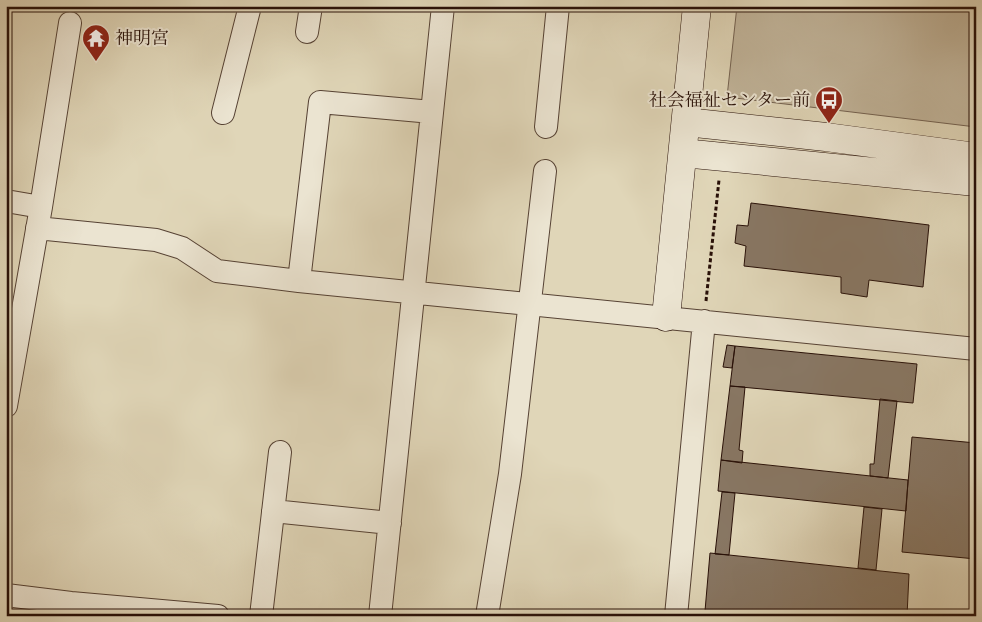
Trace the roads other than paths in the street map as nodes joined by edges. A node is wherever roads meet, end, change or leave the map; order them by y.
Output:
1 (250, 6) edge
2 (311, 6) edge
3 (443, 6) edge
4 (558, 6) edge
5 (698, 6) edge
6 (70, 23) dead end
7 (307, 32) dead end
8 (432, 112) junction
9 (223, 113) dead end
10 (686, 122) junction
11 (546, 127) dead end
12 (683, 153) junction
13 (976, 157) edge
14 (545, 171) dead end
15 (976, 182) edge
16 (6, 201) edge
17 (39, 217) junction
18 (299, 281) junction
19 (413, 293) junction
20 (530, 304) junction
21 (666, 317) junction
22 (704, 321) junction
23 (976, 349) edge
24 (6, 406) edge
25 (280, 452) dead end
26 (273, 511) junction
27 (390, 523) junction
28 (6, 595) edge
29 (71, 610) edge
30 (218, 616) edge
31 (261, 616) edge
32 (380, 616) edge
33 (487, 616) edge
34 (676, 616) edge

1 - 9 street
2 - 7 street
3 - 8 street
4 - 11 street
5 - 10 street
6 - 17 street
8 - 18 street
8 - 19 street
10 - 12 street
10 - 13 street
12 - 15 street
12 - 21 street
14 - 20 street
16 - 17 street
17 - 18 street
17 - 24 street
18 - 19 street
19 - 20 street
19 - 27 street
20 - 21 street
20 - 33 street
21 - 22 street
22 - 23 street
22 - 34 street
25 - 26 street
26 - 27 street
26 - 31 street
27 - 32 street
28 - 29 street
29 - 30 street

